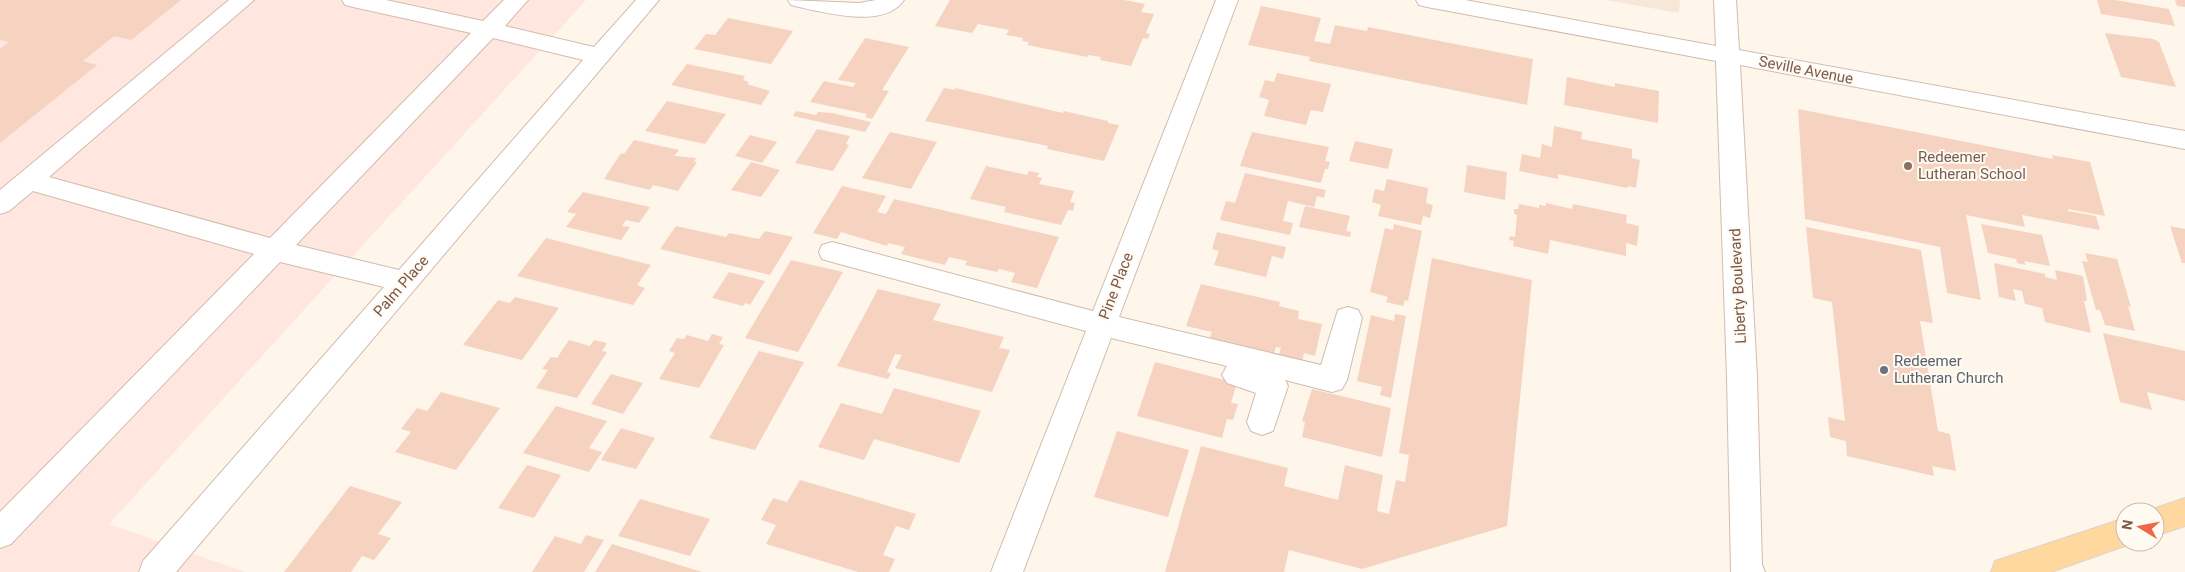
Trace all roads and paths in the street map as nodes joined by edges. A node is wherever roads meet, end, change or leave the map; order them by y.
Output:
1 (243, 0) edge
2 (353, 0) edge
3 (516, 0) edge
4 (648, 0) edge
5 (799, 0) edge
6 (893, 0) edge
7 (1227, 0) edge
8 (1427, 0) edge
9 (1725, 0) edge
10 (488, 29) junction
11 (1727, 55) junction
12 (599, 56) junction
13 (2185, 140) edge
14 (28, 180) junction
15 (0, 204) edge
16 (275, 250) junction
17 (832, 252) dead end
18 (405, 282) junction
19 (1348, 318) dead end
20 (1098, 333) junction
21 (1262, 422) dead end
22 (2185, 512) edge
23 (2165, 519) edge
24 (0, 534) edge
25 (2115, 535) edge
26 (155, 572) edge
27 (1007, 572) edge
28 (1749, 572) edge
29 (2007, 572) edge

1 - 14 street
2 - 10 street
3 - 10 street
4 - 12 street, Palm Place
5 - 6 street
7 - 20 street, Pine Place
8 - 11 street, Seville Avenue
9 - 11 street, Liberty Boulevard
10 - 12 street
10 - 16 street
11 - 13 street, Seville Avenue
11 - 28 street, Liberty Boulevard
12 - 18 street, Palm Place
14 - 15 street
14 - 16 street
16 - 18 street
16 - 24 street
17 - 20 street
18 - 26 street, Palm Place
19 - 20 street
20 - 21 street
20 - 27 street, Pine Place
22 - 23 main road
25 - 29 main road

